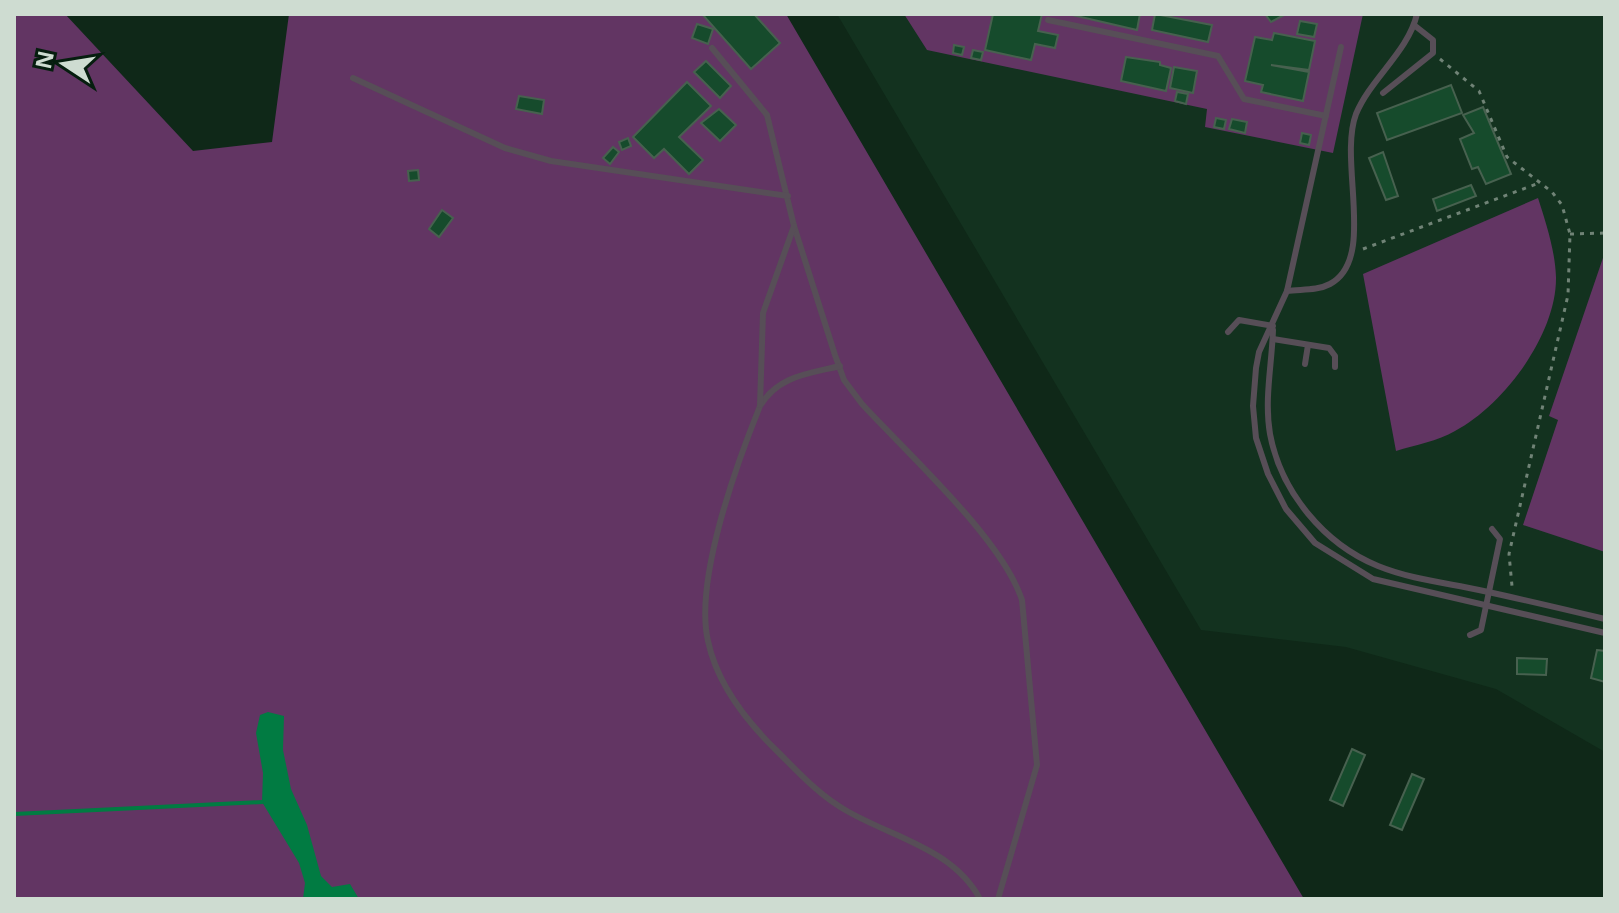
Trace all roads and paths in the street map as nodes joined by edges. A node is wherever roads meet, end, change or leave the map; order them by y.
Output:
1 (1417, 14) edge
2 (1048, 20) dead end
3 (1414, 25) junction
4 (1341, 47) dead end
5 (712, 48) dead end
6 (1433, 53) junction
7 (353, 78) dead end
8 (1383, 93) dead end
9 (1326, 116) junction
10 (1539, 183) junction
11 (788, 196) junction
12 (794, 226) junction
13 (1605, 233) edge
14 (1570, 234) junction
15 (1353, 253) junction
16 (1287, 291) junction
17 (1273, 326) junction
18 (1228, 332) dead end
19 (1273, 339) junction
20 (1308, 345) junction
21 (1305, 364) dead end
22 (840, 366) junction
23 (1335, 367) dead end
24 (760, 406) junction
25 (1492, 529) dead end
26 (1486, 559) dead end
27 (1495, 561) junction
28 (1489, 592) junction
29 (1513, 598) junction
30 (1486, 606) junction
31 (1605, 619) edge
32 (1605, 633) edge
33 (1470, 635) dead end
34 (980, 899) edge
35 (998, 899) edge

1 - 3 lane
2 - 9 lane
3 - 6 lane
3 - 15 lane
4 - 9 lane
5 - 11 lane
6 - 8 lane
6 - 10 path
7 - 11 lane
9 - 16 lane
10 - 14 path
10 - 15 path
11 - 12 lane
12 - 22 lane
12 - 24 lane
13 - 14 path
14 - 29 path
15 - 16 lane
16 - 17 lane
17 - 18 lane
17 - 19 lane
17 - 30 lane
19 - 20 lane
19 - 28 lane
20 - 21 lane
20 - 23 lane
22 - 24 lane
22 - 35 lane
24 - 34 lane
25 - 27 lane
26 - 27 lane
27 - 28 lane
28 - 29 lane
28 - 30 lane
29 - 31 lane
30 - 32 lane
30 - 33 lane

